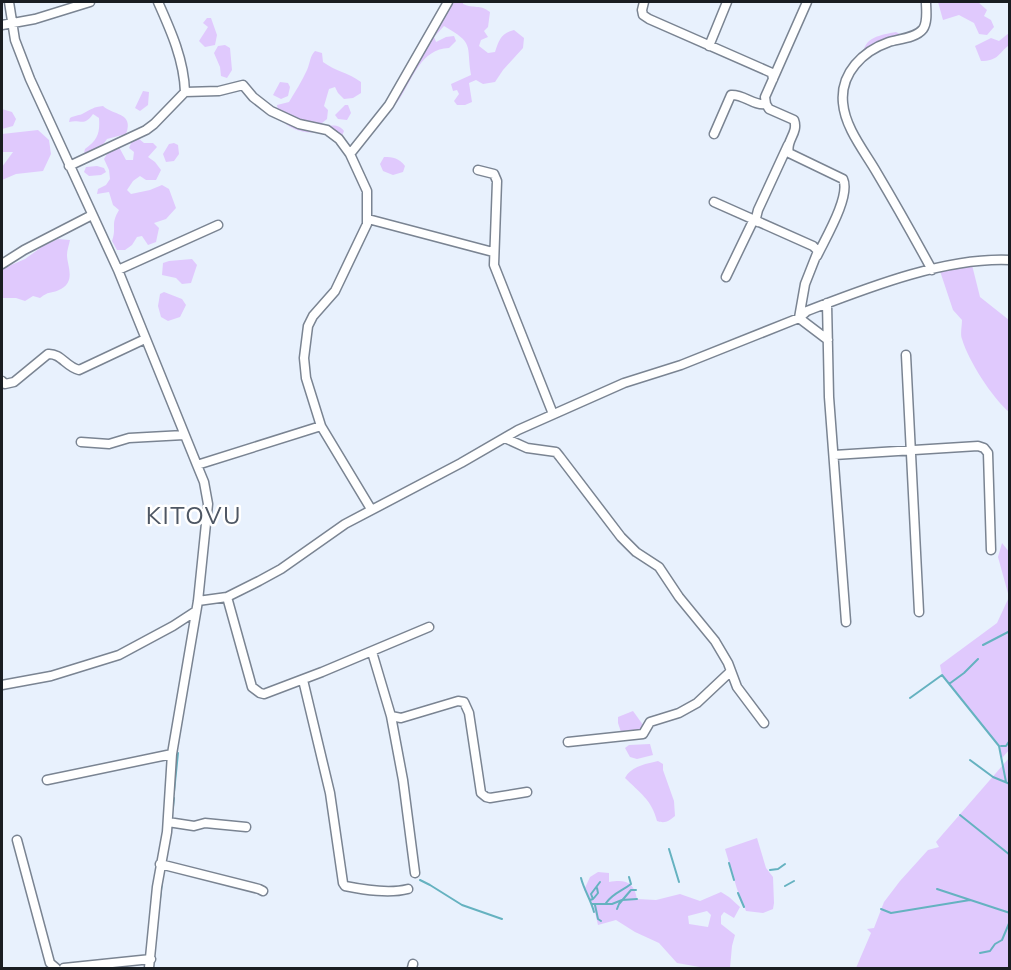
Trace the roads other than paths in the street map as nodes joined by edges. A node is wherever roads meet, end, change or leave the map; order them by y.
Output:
1 (9, 2) edge
2 (90, 2) edge
3 (158, 2) edge
4 (448, 2) edge
5 (644, 2) edge
6 (727, 2) edge
7 (807, 2) edge
8 (926, 2) edge
9 (12, 23) junction
10 (2, 25) edge
11 (709, 46) junction
12 (773, 79) junction
13 (185, 92) junction
14 (765, 104) junction
15 (714, 134) dead end
16 (788, 145) junction
17 (350, 154) junction
18 (69, 166) junction
19 (478, 170) dead end
20 (714, 202) dead end
21 (92, 215) junction
22 (368, 219) junction
23 (756, 220) junction
24 (218, 225) dead end
25 (493, 252) junction
26 (817, 256) junction
27 (1010, 260) edge
28 (2, 264) edge
29 (118, 270) junction
30 (932, 270) junction
31 (726, 277) dead end
32 (827, 303) junction
33 (799, 318) junction
34 (145, 339) junction
35 (828, 340) junction
36 (906, 355) dead end
37 (2, 381) edge
38 (554, 414) junction
39 (321, 426) junction
40 (184, 435) junction
41 (505, 438) junction
42 (81, 442) dead end
43 (911, 449) junction
44 (834, 455) junction
45 (197, 465) junction
46 (371, 509) junction
47 (991, 550) dead end
48 (227, 597) junction
49 (198, 601) junction
50 (196, 611) junction
51 (919, 612) dead end
52 (846, 622) dead end
53 (429, 627) dead end
54 (372, 652) junction
55 (730, 672) junction
56 (303, 680) junction
57 (2, 685) edge
58 (391, 716) junction
59 (764, 723) dead end
60 (568, 742) dead end
61 (172, 754) junction
62 (47, 780) dead end
63 (527, 792) dead end
64 (168, 822) junction
65 (246, 827) dead end
66 (17, 840) dead end
67 (160, 864) junction
68 (415, 873) dead end
69 (408, 889) dead end
70 (263, 891) dead end
71 (151, 959) junction
72 (56, 969) edge
73 (64, 969) edge
74 (149, 969) edge

1 - 9 street
2 - 9 street
3 - 13 street
4 - 17 street
5 - 11 street
6 - 11 street
7 - 12 street
8 - 30 street
9 - 10 street
9 - 18 street
11 - 12 street
12 - 14 street
13 - 17 street
13 - 18 street
14 - 15 street
14 - 16 street
16 - 23 street
16 - 26 street
17 - 22 street
18 - 21 street
19 - 25 street
20 - 23 street
21 - 28 street
21 - 29 street
22 - 25 street
22 - 39 street
23 - 26 street
23 - 31 street
24 - 29 street
25 - 38 street
26 - 33 street
27 - 30 street
29 - 34 street
30 - 32 street
32 - 33 street
32 - 35 street
33 - 35 street
33 - 38 street
34 - 37 street
34 - 40 street
35 - 44 street
36 - 43 street
38 - 41 street
39 - 45 street
39 - 46 street
40 - 42 street
40 - 45 street
41 - 46 street
41 - 55 street
43 - 44 street
43 - 47 street
43 - 51 street
44 - 52 street
45 - 49 street
46 - 48 street
48 - 49 street
48 - 56 street
49 - 50 street
50 - 57 street
50 - 61 street
53 - 54 street
54 - 56 street
54 - 58 street
55 - 59 street
55 - 60 street
56 - 69 street
58 - 63 street
58 - 68 street
61 - 62 street
61 - 64 street
64 - 65 street
64 - 67 street
66 - 72 street
67 - 70 street
67 - 71 street
71 - 73 street
71 - 74 street

